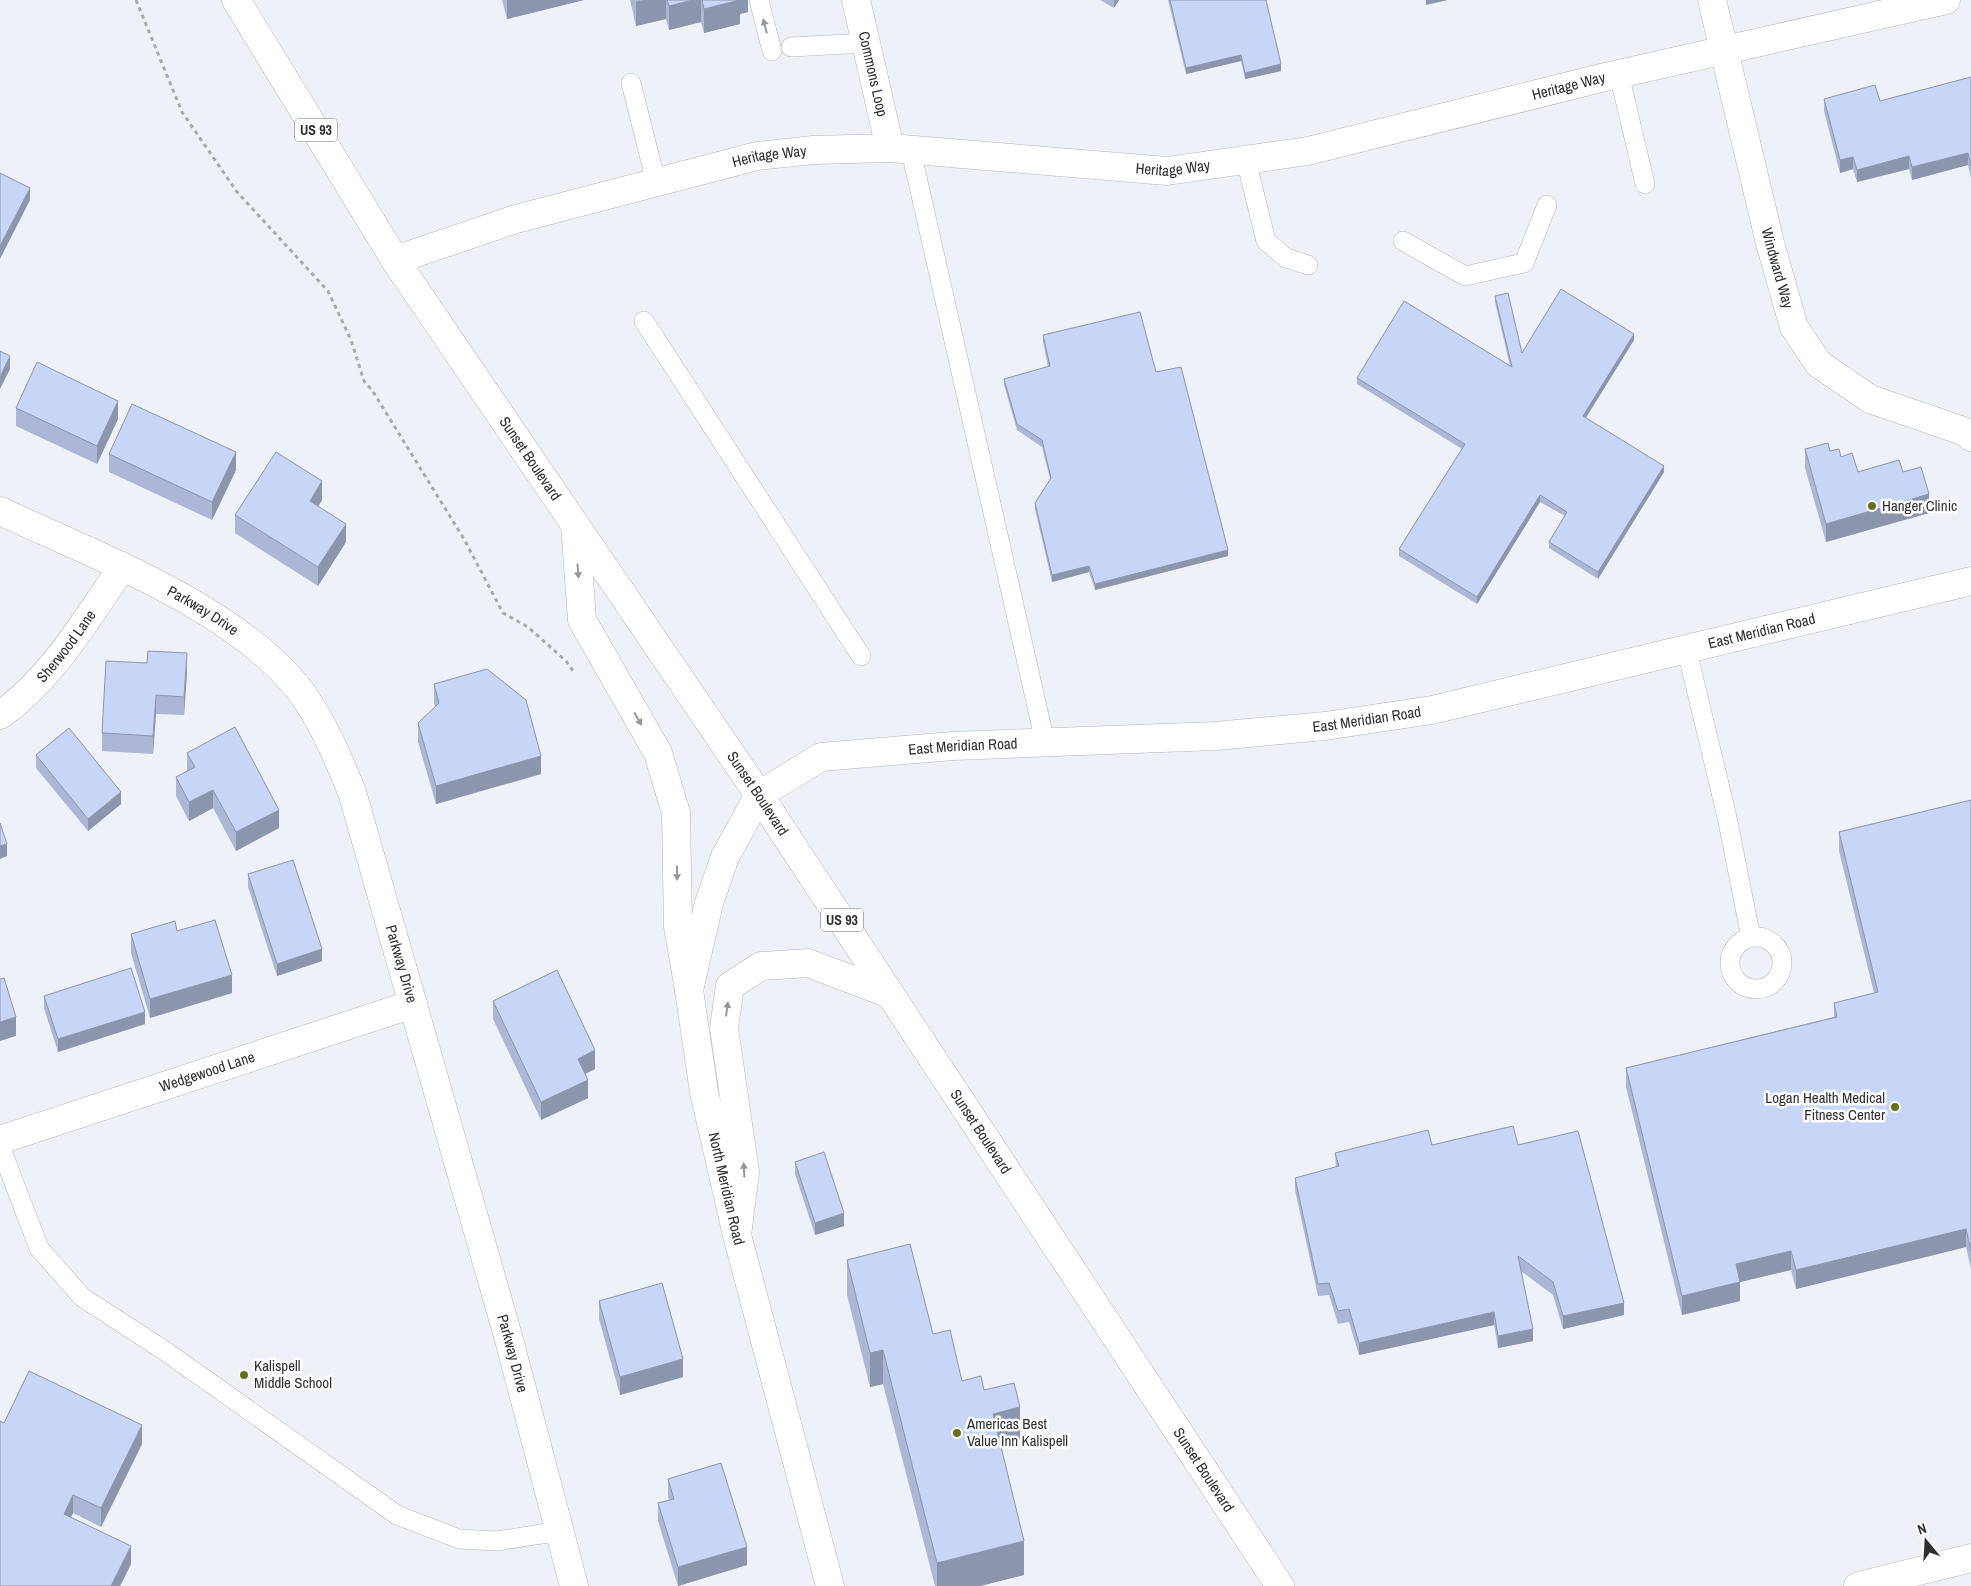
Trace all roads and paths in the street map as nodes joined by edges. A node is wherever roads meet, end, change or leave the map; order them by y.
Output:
1 (136, 0) edge
2 (236, 0) edge
3 (759, 0) edge
4 (856, 0) edge
5 (1712, 0) edge
6 (1946, 0) edge
7 (867, 43) junction
8 (791, 47) dead end
9 (1723, 49) junction
10 (772, 51) dead end
11 (1619, 74) junction
12 (631, 84) dead end
13 (900, 149) junction
14 (1246, 160) junction
15 (656, 182) junction
16 (1645, 184) dead end
17 (1547, 205) dead end
18 (1403, 241) dead end
19 (395, 260) junction
20 (1308, 265) dead end
21 (644, 321) dead end
22 (1971, 437) edge
23 (0, 511) edge
24 (574, 523) junction
25 (122, 568) junction
26 (1971, 582) edge
27 (1686, 651) junction
28 (861, 656) dead end
29 (578, 676) dead end
30 (0, 715) edge
31 (1045, 742) junction
32 (759, 795) junction
33 (1751, 938) dead end
34 (689, 990) junction
35 (890, 994) junction
36 (413, 1004) junction
37 (0, 1140) edge
38 (0, 1146) edge
39 (737, 1235) junction
40 (560, 1531) junction
41 (1971, 1558) edge
42 (574, 1586) edge
43 (830, 1586) edge
44 (1280, 1586) edge
45 (1858, 1586) edge

1 - 29 path
2 - 19 street, Sunset Boulevard / US 93
10 -> 3 lane
4 - 7 street, Commons Loop
5 - 9 street, Windward Way
6 - 9 street, Heritage Way
7 - 8 lane
7 - 13 street, Commons Loop
9 - 11 street, Heritage Way
9 - 22 street, Windward Way
11 - 14 street, Heritage Way
11 - 16 lane
12 - 15 lane
13 - 14 street, Heritage Way
13 - 15 street, Heritage Way
13 - 31 lane
14 - 20 lane
15 - 19 street, Heritage Way
17 - 18 lane
19 - 24 street, Sunset Boulevard / US 93
21 - 28 lane
23 - 25 street, Parkway Drive
24 - 32 street, Sunset Boulevard / US 93
24 -> 34 street
25 - 30 street, Sherwood Lane
25 - 36 street, Parkway Drive
26 - 27 street, East Meridian Road
27 - 31 street, East Meridian Road
27 - 33 lane
31 - 32 street, East Meridian Road
32 - 34 street, North Meridian Road
32 - 35 street, Sunset Boulevard / US 93
34 - 39 street, North Meridian Road
39 -> 35 street
35 - 44 street, Sunset Boulevard / US 93
36 - 37 street, Wedgewood Lane
36 - 40 street, Parkway Drive
38 - 40 lane
39 - 43 street, North Meridian Road
40 - 42 street, Parkway Drive
41 - 45 street

